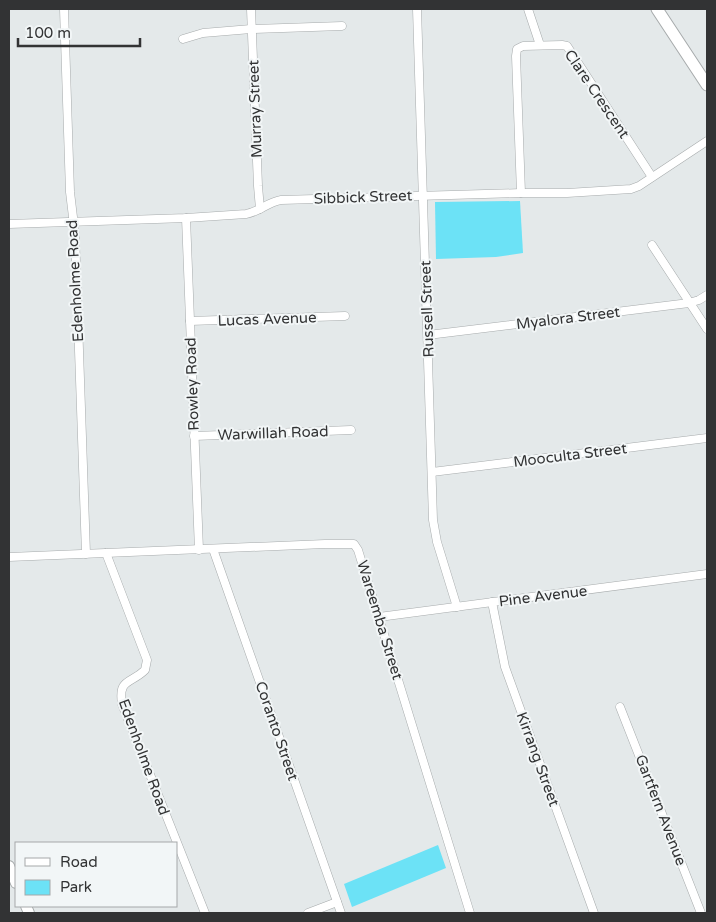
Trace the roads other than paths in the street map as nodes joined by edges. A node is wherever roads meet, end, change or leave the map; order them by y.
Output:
1 (64, 9) edge
2 (251, 9) edge
3 (417, 9) edge
4 (528, 9) edge
5 (657, 9) edge
6 (342, 26) dead end
7 (251, 30) junction
8 (183, 39) dead end
9 (540, 45) junction
10 (707, 85) edge
11 (707, 141) edge
12 (652, 177) junction
13 (521, 192) junction
14 (424, 195) junction
15 (260, 209) junction
16 (186, 218) junction
17 (73, 222) junction
18 (9, 224) edge
19 (652, 244) dead end
20 (707, 295) edge
21 (689, 303) junction
22 (344, 316) dead end
23 (190, 321) junction
24 (707, 330) edge
25 (428, 335) junction
26 (351, 430) dead end
27 (194, 436) junction
28 (707, 438) edge
29 (432, 472) junction
30 (213, 549) junction
31 (199, 550) junction
32 (106, 553) junction
33 (86, 554) junction
34 (9, 557) edge
35 (707, 574) edge
36 (492, 602) junction
37 (457, 607) junction
38 (379, 617) junction
39 (620, 707) dead end
40 (177, 842) edge
41 (178, 845) edge
42 (9, 866) edge
43 (15, 881) edge
44 (337, 902) junction
45 (205, 913) edge
46 (308, 913) edge
47 (341, 913) edge
48 (470, 913) edge
49 (594, 913) edge
50 (701, 913) edge

1 - 17 street, Edenholme Road
2 - 7 street, Murray Street
3 - 14 street, Russell Street
4 - 9 street
5 - 10 main road
6 - 7 street
7 - 8 street
7 - 15 street, Murray Street
9 - 12 street, Clare Crescent
9 - 13 street, Clare Crescent
11 - 12 street, Sibbick Street
12 - 13 street, Sibbick Street
13 - 14 street, Sibbick Street
14 - 15 street, Sibbick Street
14 - 25 street, Russell Street
15 - 16 street, Sibbick Street
16 - 17 street, Sibbick Street
16 - 23 street, Rowley Road
17 - 18 street, Sibbick Street
17 - 33 street, Edenholme Road
19 - 21 street
20 - 21 street, Myalora Street
21 - 24 street
21 - 25 street, Myalora Street
22 - 23 street, Lucas Avenue
23 - 27 street, Rowley Road
25 - 29 street, Russell Street
26 - 27 street, Warwillah Road
27 - 31 street, Rowley Road
28 - 29 street, Mooculta Street
29 - 37 street, Russell Street
30 - 31 street, Wareemba Street
30 - 38 street, Wareemba Street
30 - 44 street, Coranto Street
31 - 32 street, Wareemba Street
32 - 33 street, Wareemba Street
32 - 40 street, Edenholme Road
33 - 34 street, Wareemba Street
35 - 36 street, Pine Avenue
36 - 37 street, Pine Avenue
36 - 49 street, Kirrang Street
37 - 38 street, Pine Avenue
38 - 48 street, Wareemba Street
39 - 50 street, Gartfern Avenue
41 - 45 street, Edenholme Road
42 - 43 main road
44 - 46 street
44 - 47 street, Coranto Street

